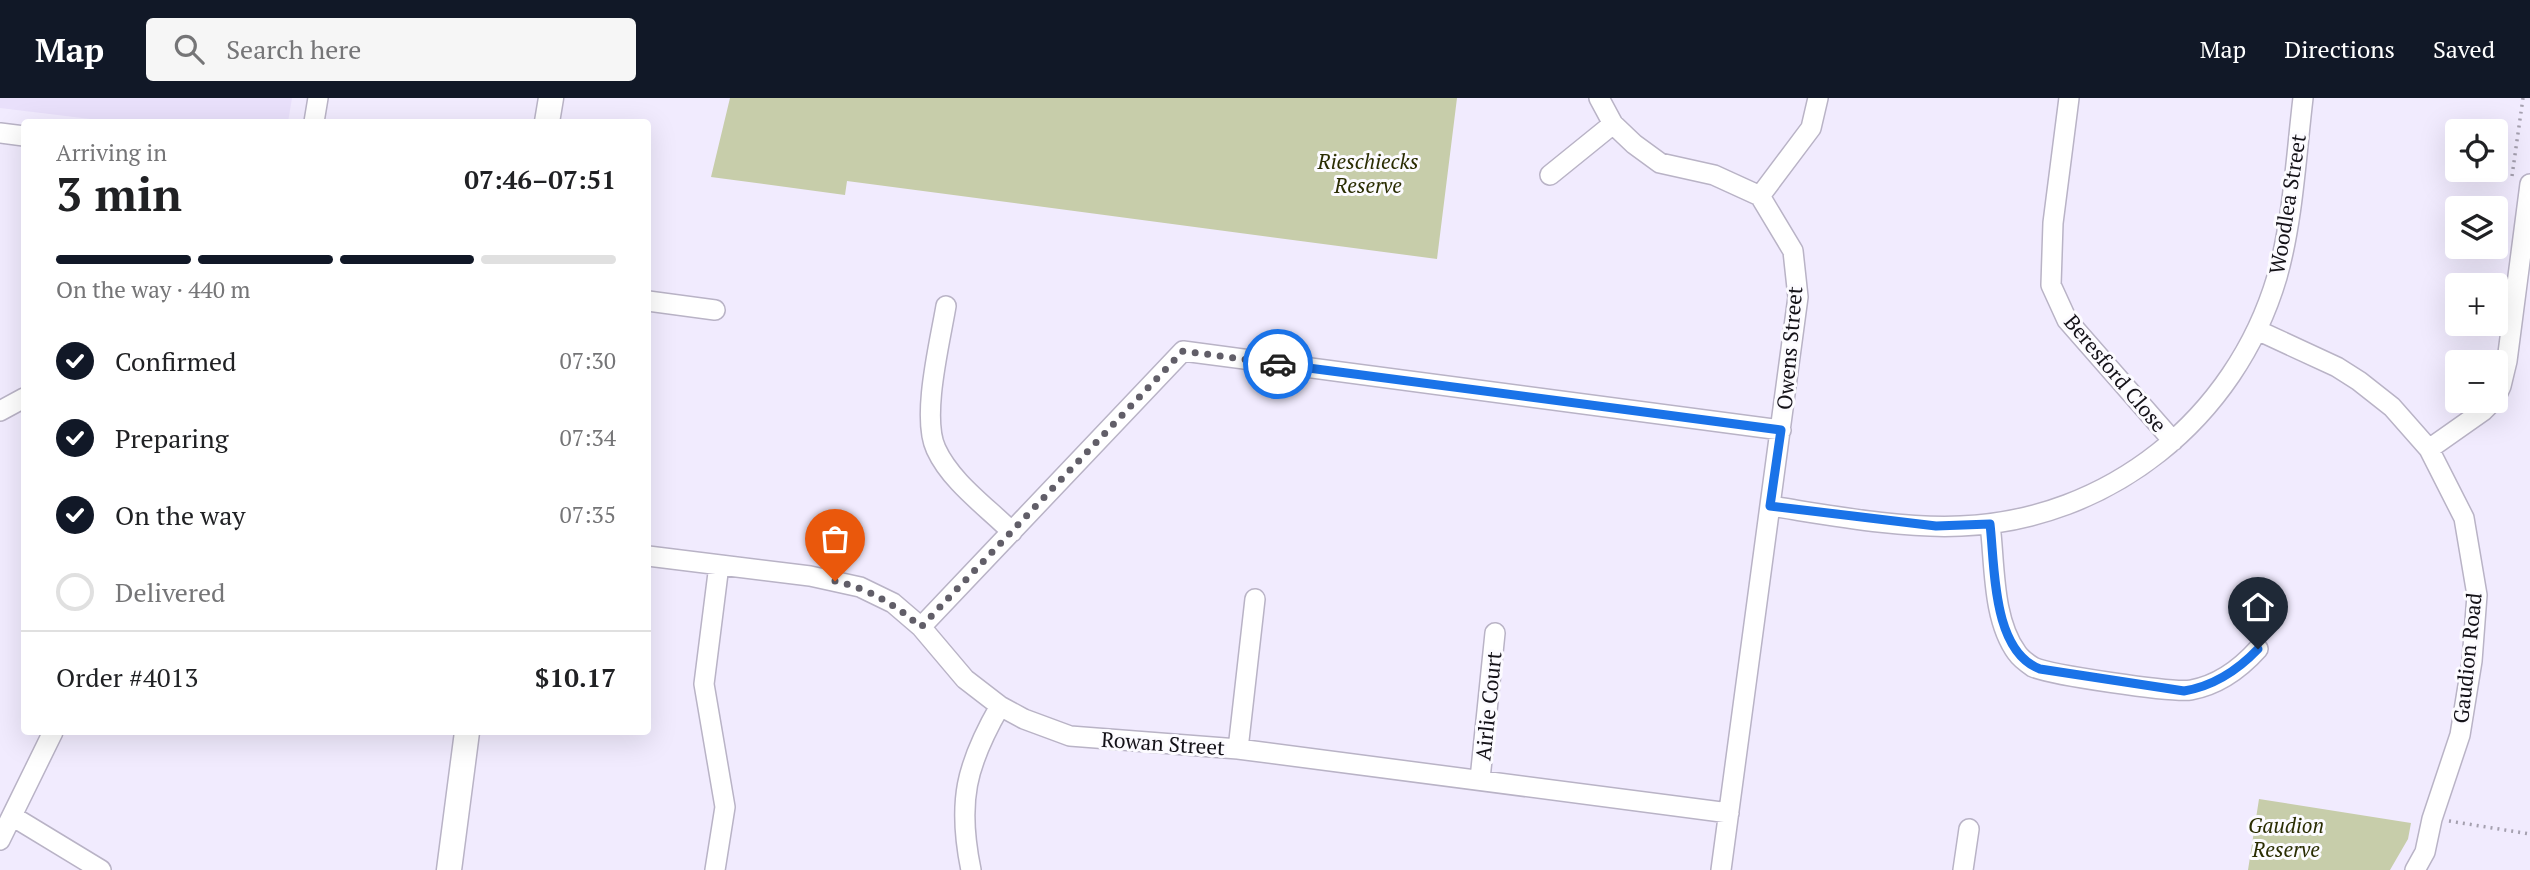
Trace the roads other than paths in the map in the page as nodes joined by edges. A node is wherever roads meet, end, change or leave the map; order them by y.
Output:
1 (317, 98) edge
2 (551, 98) edge
3 (1599, 98) edge
4 (1818, 98) edge
5 (2069, 98) edge
6 (2303, 98) edge
7 (314, 119) edge
8 (548, 119) edge
9 (1613, 124) junction
10 (0, 133) edge
11 (21, 136) edge
12 (1550, 175) dead end
13 (2530, 184) edge
14 (1760, 196) junction
15 (651, 301) edge
16 (946, 306) dead end
17 (715, 310) dead end
18 (2257, 330) junction
19 (2508, 353) edge
20 (21, 400) edge
21 (0, 411) edge
22 (2480, 413) edge
23 (1781, 430) junction
24 (2174, 441) junction
25 (2429, 449) junction
26 (1770, 506) junction
27 (1990, 524) junction
28 (1012, 531) junction
29 (651, 556) edge
30 (719, 565) junction
31 (1255, 599) dead end
32 (921, 627) junction
33 (1495, 633) dead end
34 (2258, 649) dead end
35 (1000, 706) junction
36 (52, 735) edge
37 (467, 735) edge
38 (1238, 749) junction
39 (1480, 779) junction
40 (1729, 813) junction
41 (12, 816) junction
42 (1969, 829) dead end
43 (0, 840) edge
44 (101, 870) edge
45 (449, 870) edge
46 (715, 870) edge
47 (971, 870) edge
48 (1721, 870) edge
49 (1963, 870) edge
50 (2415, 870) edge

1 - 7 street
2 - 8 main road
3 - 9 street
4 - 14 street
5 - 24 street, Beresford Close
6 - 18 street, Woodlea Street
9 - 12 street
9 - 14 street
10 - 11 street
13 - 19 street
14 - 23 street, Owens Street
15 - 17 street
16 - 28 street
18 - 24 street, Woodlea Street
18 - 25 street, Gaudion Road
20 - 21 street
22 - 25 street
23 - 26 street, Owens Street
23 - 28 street
24 - 27 street, Woodlea Street
25 - 50 street, Gaudion Road
26 - 27 street, Woodlea Street
26 - 40 street, Owens Street
27 - 34 street
28 - 32 street
29 - 30 street, Rowan Street
30 - 32 street, Rowan Street
30 - 46 street
31 - 38 street
32 - 35 street, Rowan Street
33 - 39 street, Airlie Court
35 - 38 street, Rowan Street
35 - 47 street
36 - 41 street
37 - 45 main road
38 - 39 street, Rowan Street
39 - 40 street, Rowan Street
40 - 48 street, Owens Street
41 - 43 street
41 - 44 street
42 - 49 street

